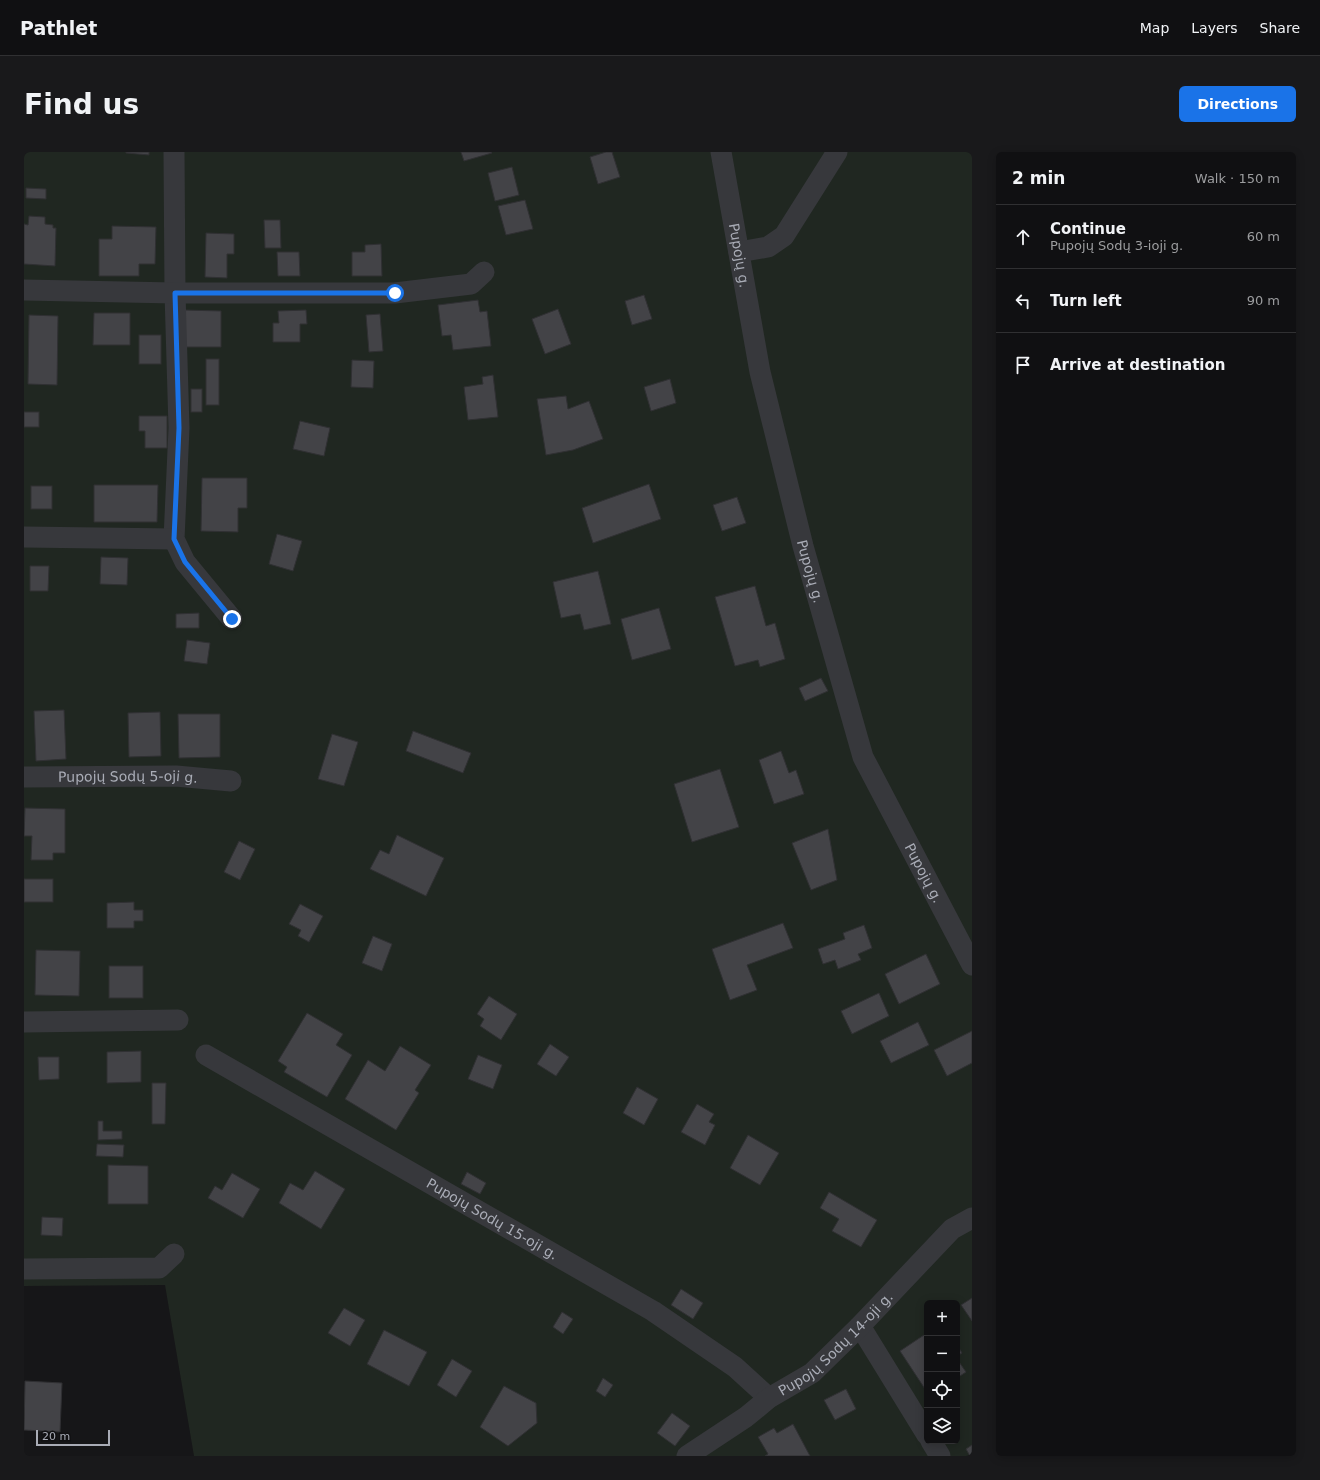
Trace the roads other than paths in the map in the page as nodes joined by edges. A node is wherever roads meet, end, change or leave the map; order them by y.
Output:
1 (174, 152) edge
2 (721, 152) edge
3 (837, 152) edge
4 (739, 252) junction
5 (484, 272) dead end
6 (24, 290) edge
7 (175, 293) junction
8 (24, 537) edge
9 (174, 539) junction
10 (232, 619) dead end
11 (24, 777) edge
12 (231, 781) dead end
13 (972, 966) edge
14 (178, 1020) dead end
15 (24, 1022) edge
16 (206, 1054) dead end
17 (972, 1218) edge
18 (174, 1254) dead end
19 (24, 1269) edge
20 (860, 1326) junction
21 (769, 1398) junction
22 (924, 1430) edge
23 (933, 1444) edge
24 (687, 1456) edge
25 (940, 1456) edge

1 - 7 street
2 - 4 street, Pupojų g.
3 - 4 street
4 - 13 street, Pupojų g.
5 - 7 street
6 - 7 street
7 - 9 street
8 - 9 street
9 - 10 street
11 - 12 street, Pupojų Sodų 5-oji g.
14 - 15 street
16 - 21 street, Pupojų Sodų 15-oji g.
17 - 20 street, Pupojų Sodų 14-oji g.
18 - 19 street
20 - 21 street, Pupojų Sodų 14-oji g.
20 - 22 street
21 - 24 street, Pupojų Sodų 14-oji g.
23 - 25 street

